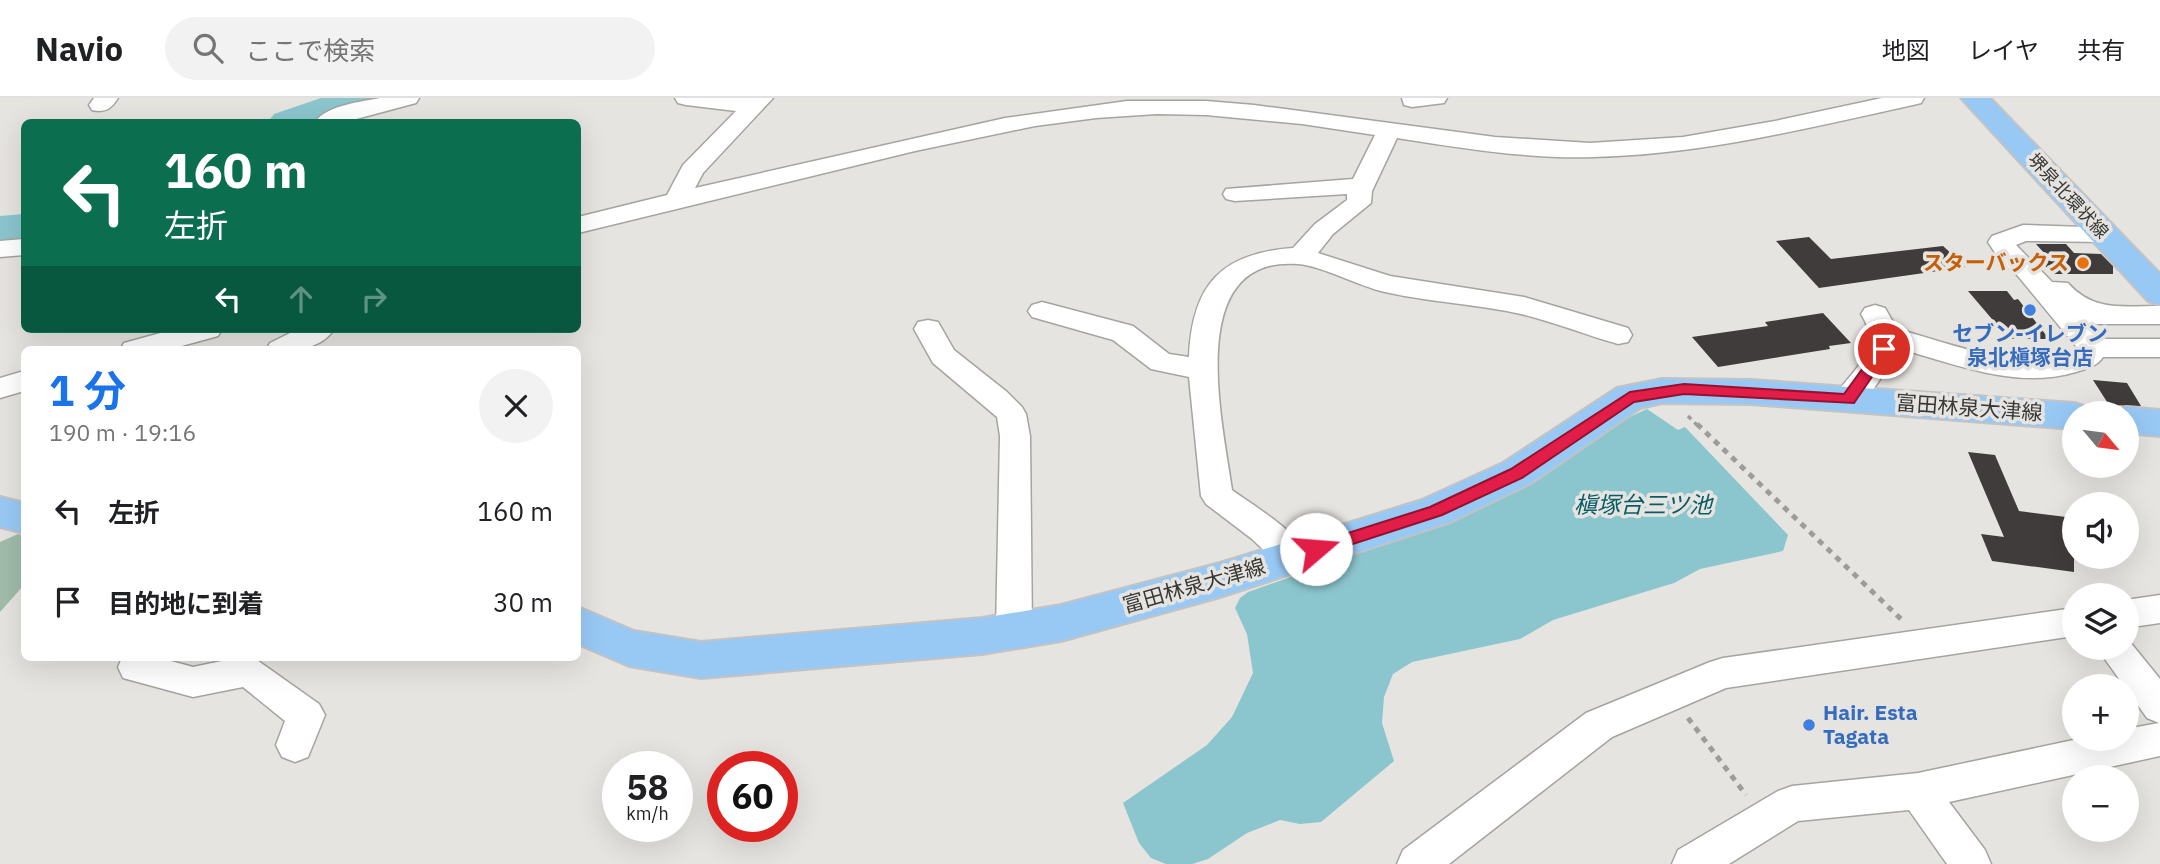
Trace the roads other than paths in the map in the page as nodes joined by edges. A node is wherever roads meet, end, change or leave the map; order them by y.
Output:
1 (408, 98) edge
2 (686, 98) edge
3 (1436, 98) edge
4 (1913, 98) edge
5 (1975, 98) edge
6 (1412, 100) dead end
7 (757, 104) edge
8 (334, 119) edge
9 (1389, 130) junction
10 (1362, 186) junction
11 (1235, 194) dead end
12 (677, 199) junction
13 (581, 224) edge
14 (2099, 230) junction
15 (2015, 235) junction
16 (21, 247) edge
17 (0, 249) edge
18 (1301, 256) junction
19 (2160, 294) edge
20 (1042, 311) dead end
21 (2066, 315) junction
22 (2104, 315) junction
23 (2160, 315) edge
24 (928, 329) dead end
25 (194, 333) edge
26 (312, 333) edge
27 (1618, 335) dead end
28 (148, 346) edge
29 (288, 346) edge
30 (2094, 348) junction
31 (2160, 348) edge
32 (1204, 370) junction
33 (21, 382) edge
34 (0, 388) edge
35 (1848, 399) junction
36 (2062, 415) edge
37 (2139, 422) edge
38 (2160, 423) edge
39 (0, 512) edge
40 (21, 517) edge
41 (1292, 557) junction
42 (2160, 609) edge
43 (2139, 612) edge
44 (2062, 624) edge
45 (581, 626) edge
46 (1014, 631) junction
47 (2124, 660) edge
48 (255, 664) edge
49 (136, 667) dead end
50 (2160, 706) edge
51 (2160, 739) edge
52 (295, 745) dead end
53 (1918, 791) junction
54 (1417, 864) edge
55 (1692, 864) edge
56 (1971, 864) edge

1 - 8 street
2 - 7 street
3 - 6 street
4 - 9 street
5 - 14 main road, 堺泉北環状線
7 - 12 street
9 - 10 street
9 - 12 street
10 - 11 street
10 - 18 street
12 - 13 street
14 - 15 street
14 - 19 main road, 堺泉北環状線
15 - 21 street
15 - 22 street
16 - 17 street
18 - 27 street
18 - 32 street
20 - 32 street
21 - 22 street
21 - 30 street
22 - 23 street
24 - 46 street
25 - 28 street
26 - 29 street
30 - 31 street
30 - 35 street
32 - 41 street
33 - 34 street
35 - 36 main road, 富田林泉大津線
35 - 41 main road, 富田林泉大津線
37 - 38 main road
39 - 40 main road
41 - 46 main road, 富田林泉大津線
42 - 43 street
44 - 54 street
45 - 46 main road, 富田林泉大津線
47 - 50 street
48 - 49 street
48 - 52 street
51 - 53 street
53 - 55 street
53 - 56 street

